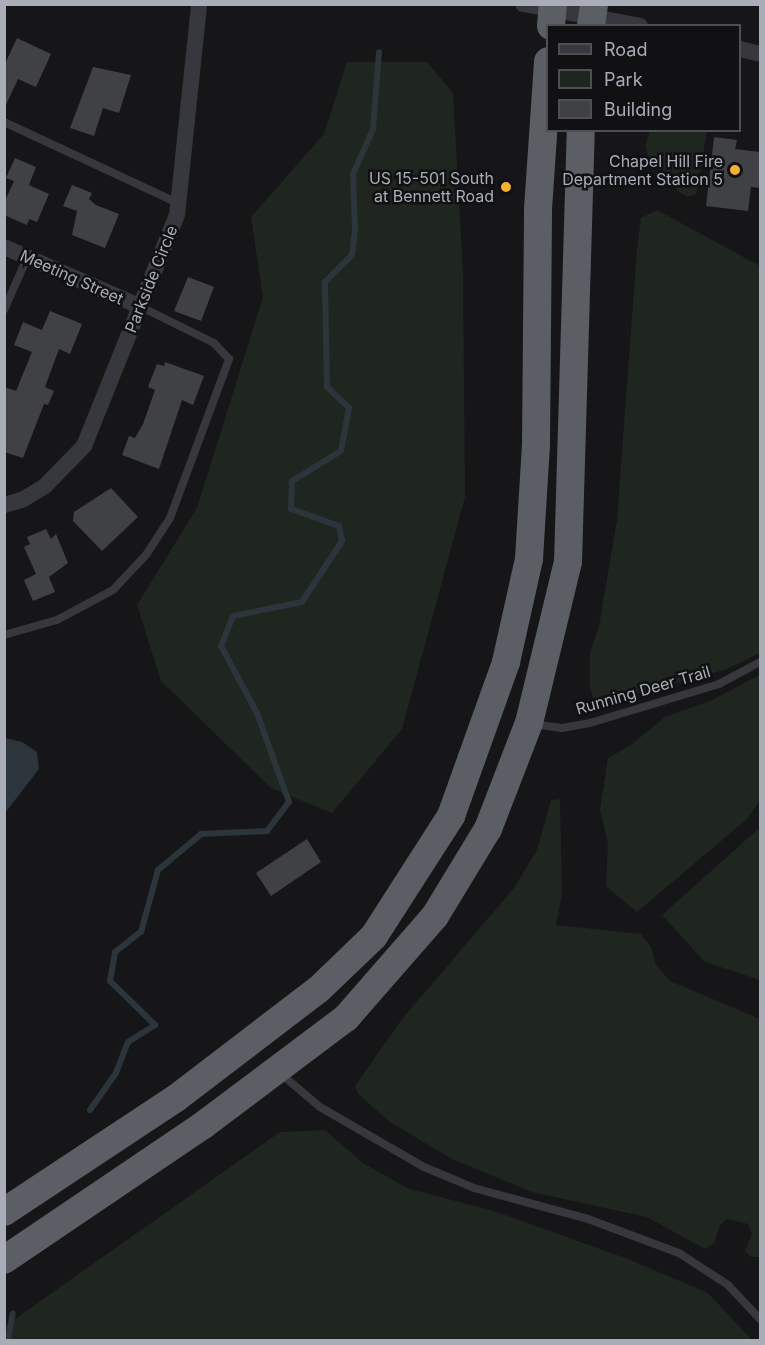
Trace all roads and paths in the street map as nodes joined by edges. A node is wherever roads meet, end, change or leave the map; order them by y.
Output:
1 (199, 4) edge
2 (523, 4) edge
3 (553, 13) edge
4 (593, 15) edge
5 (631, 24) edge
6 (741, 49) edge
7 (760, 54) edge
8 (546, 90) edge
9 (4, 122) edge
10 (581, 132) edge
11 (180, 204) junction
12 (4, 247) edge
13 (27, 258) junction
14 (139, 306) junction
15 (4, 310) edge
16 (4, 505) edge
17 (4, 635) edge
18 (760, 662) edge
19 (529, 723) junction
20 (277, 1071) junction
21 (4, 1212) edge
22 (4, 1260) edge
23 (760, 1319) edge

1 - 11 street, Parkside Circle
2 - 3 street
3 - 4 street
4 - 5 street
6 - 7 street
8 - 21 highway
9 - 11 lane
10 - 19 highway
11 - 14 street, Parkside Circle
12 - 13 street, Meeting Street
13 - 14 street, Meeting Street
13 - 15 lane
14 - 16 street, Parkside Circle
14 - 17 lane
18 - 19 lane, Running Deer Trail
19 - 20 highway
20 - 22 highway
20 - 23 lane

